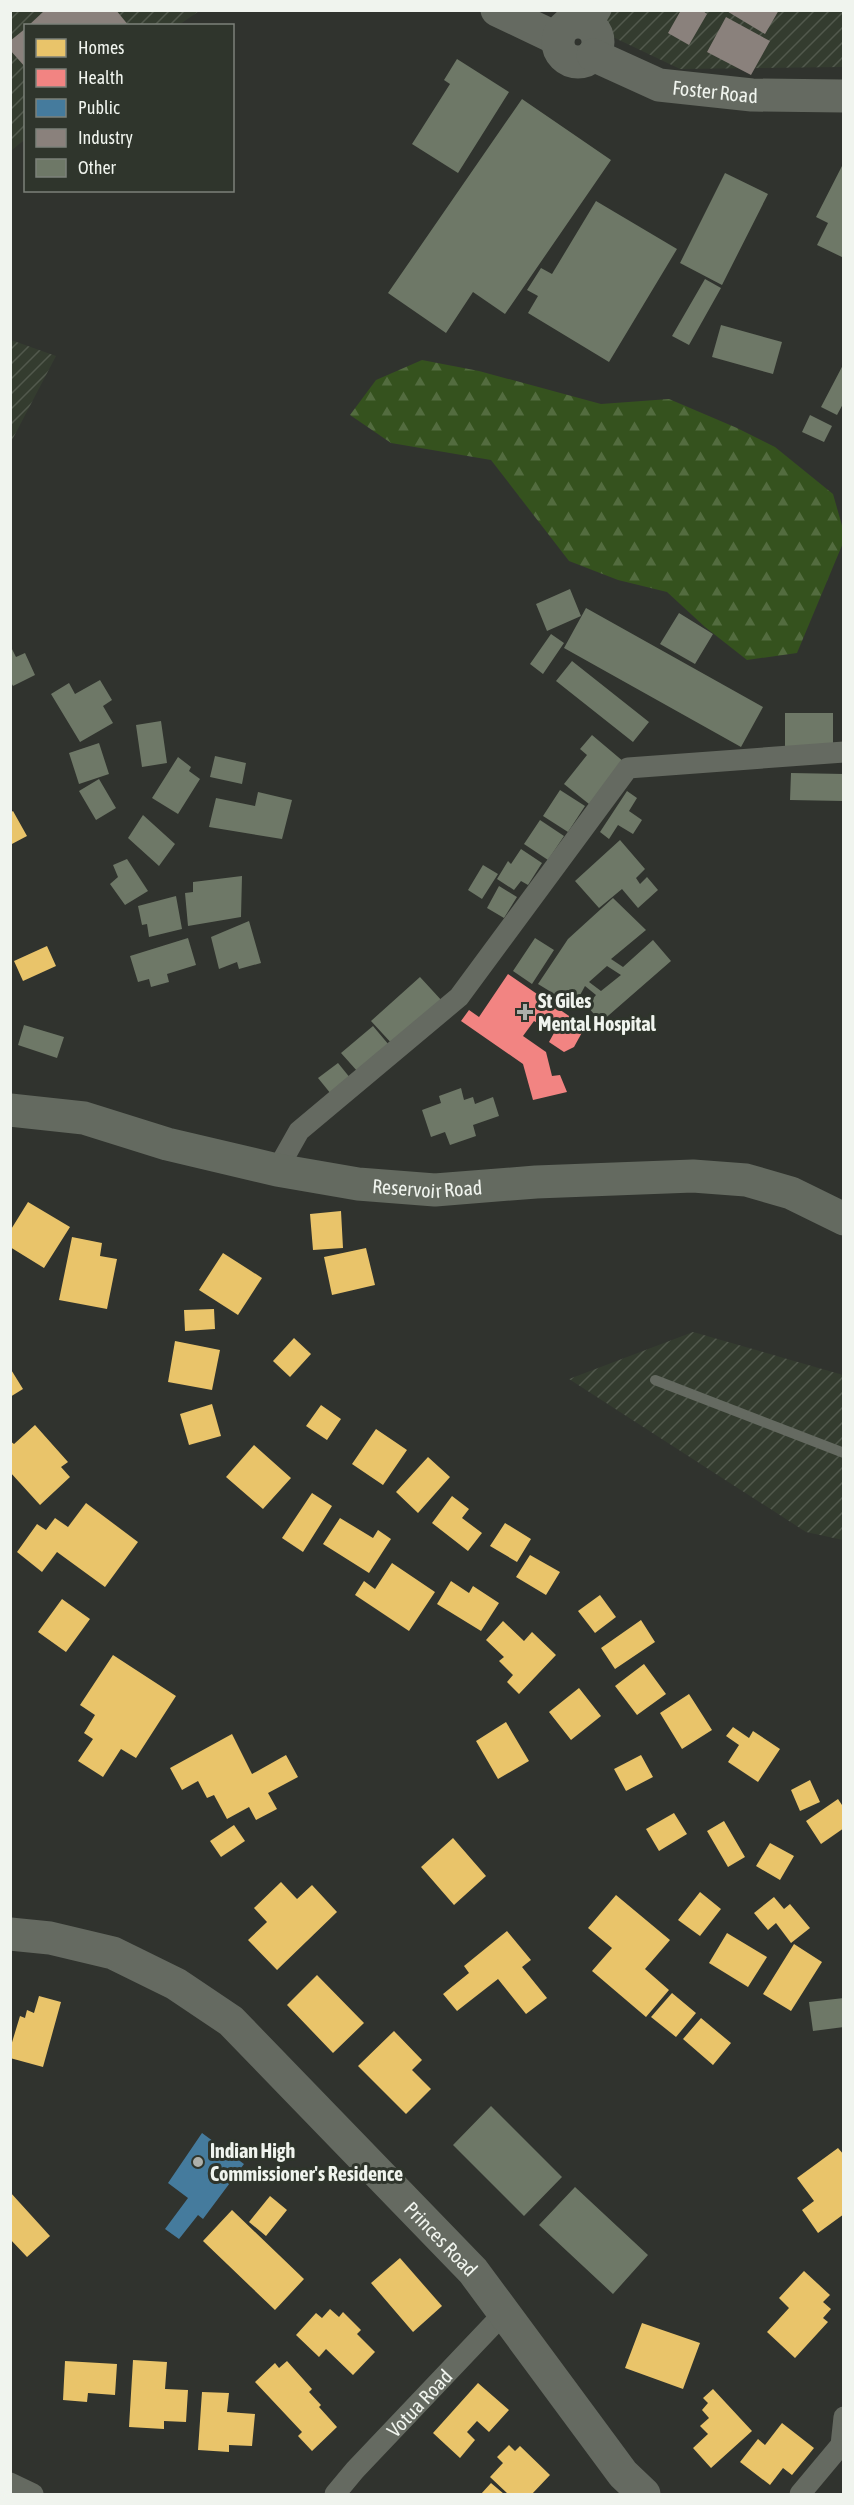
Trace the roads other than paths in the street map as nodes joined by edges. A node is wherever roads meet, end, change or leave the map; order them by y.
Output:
1 (497, 10) edge
2 (595, 31) edge
3 (843, 96) edge
4 (843, 752) edge
5 (10, 1110) edge
6 (277, 1170) junction
7 (843, 1219) edge
8 (656, 1380) dead end
9 (843, 1453) edge
10 (10, 1934) edge
11 (505, 2312) junction
12 (843, 2417) edge
13 (10, 2483) edge
14 (33, 2494) edge
15 (335, 2494) edge
16 (644, 2494) edge
17 (800, 2494) edge

1 - 2 main road
2 - 3 main road, Foster Road
4 - 6 street
5 - 6 highway, Reservoir Road
6 - 7 highway, Reservoir Road
8 - 9 lane
10 - 11 main road, Princes Road
11 - 15 street, Votua Road
11 - 16 main road, Princes Road
12 - 17 street
13 - 14 street

